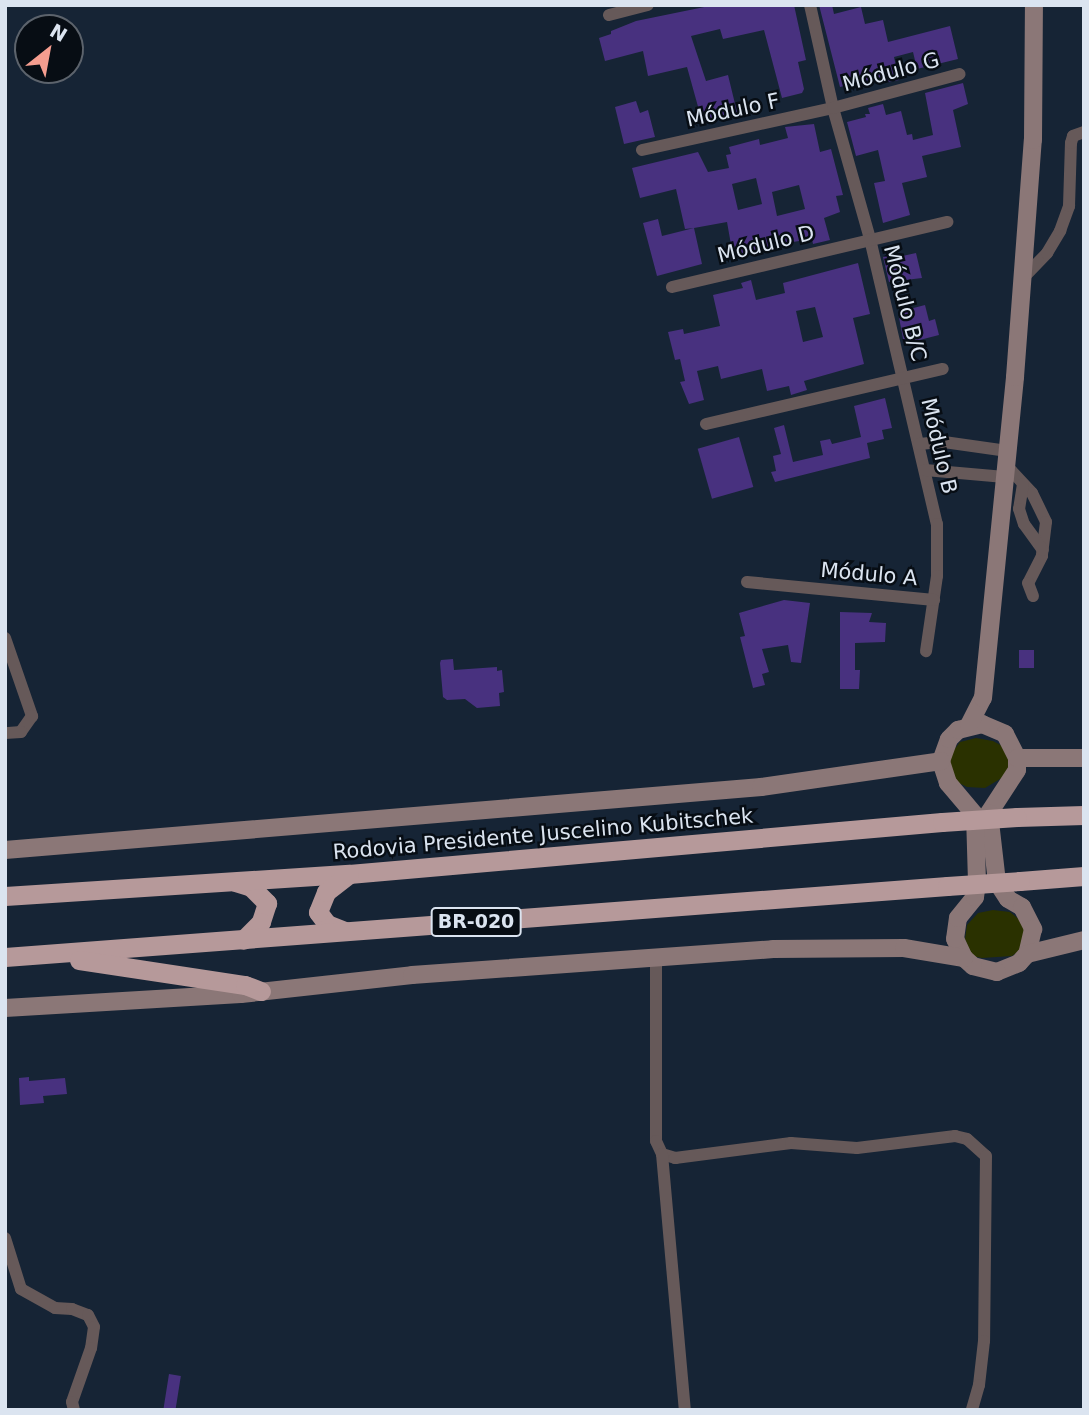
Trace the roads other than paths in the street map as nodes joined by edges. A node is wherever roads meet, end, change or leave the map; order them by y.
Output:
1 (648, 5) edge
2 (810, 5) edge
3 (1034, 5) edge
4 (609, 15) dead end
5 (960, 74) dead end
6 (833, 108) junction
7 (1084, 132) edge
8 (642, 150) dead end
9 (947, 222) dead end
10 (870, 239) junction
11 (1023, 278) junction
12 (672, 287) dead end
13 (943, 369) dead end
14 (903, 377) junction
15 (706, 424) dead end
16 (919, 444) junction
17 (1006, 464) junction
18 (925, 470) junction
19 (1023, 484) junction
20 (1043, 550) junction
21 (747, 582) dead end
22 (1032, 596) dead end
23 (934, 600) junction
24 (5, 638) edge
25 (926, 651) dead end
26 (983, 698) junction
27 (969, 725) junction
28 (994, 727) junction
29 (5, 733) edge
30 (1017, 758) junction
31 (1084, 758) edge
32 (941, 761) junction
33 (1084, 816) edge
34 (5, 850) edge
35 (349, 874) junction
36 (1084, 876) edge
37 (231, 881) junction
38 (5, 896) edge
39 (349, 932) junction
40 (243, 940) junction
41 (1084, 940) edge
42 (1027, 954) junction
43 (50, 955) junction
44 (5, 957) edge
45 (656, 958) junction
46 (964, 958) junction
47 (261, 991) junction
48 (5, 1007) edge
49 (662, 1154) junction
50 (5, 1238) edge
51 (74, 1410) edge
52 (685, 1410) edge
53 (972, 1410) edge

1 - 4 street
2 - 6 street, Módulo B/C
3 - 11 main road
5 - 6 street, Módulo G
6 - 8 street, Módulo F
6 - 10 street, Módulo B/C
7 - 11 street
9 - 10 street, Módulo D
10 - 12 street, Módulo D
10 - 14 street, Módulo B/C
11 - 17 main road
13 - 14 street
14 - 15 street, Módulo B
14 - 16 street, Módulo B
16 - 17 street
16 - 18 street, Módulo B
17 - 18 street
17 - 19 street
17 - 26 main road
18 - 23 street, Módulo B
19 - 20 street
19 - 20 street
20 - 22 street
21 - 23 street, Módulo A
23 - 25 street, Módulo A
24 - 29 street
26 - 27 main road
26 - 28 main road
27 - 28 main road
27 - 32 main road
28 - 30 main road
30 - 31 main road
30 - 42 main road
32 - 34 main road
32 - 46 main road
33 - 35 highway, Rodovia Presidente Juscelino Kubitschek, bridge
35 - 37 highway, Rodovia Presidente Juscelino Kubitschek
35 - 39 highway
36 - 39 highway, BR-020, bridge
37 - 38 highway, Rodovia Presidente Juscelino Kubitschek
37 - 40 highway
39 - 40 highway, BR-020
40 - 43 highway, BR-020
41 - 42 main road
42 - 46 main road
43 - 44 highway, BR-020
43 - 47 highway
45 - 46 main road
45 - 47 main road
45 - 49 street
47 - 48 main road
49 - 52 street
49 - 53 street
50 - 51 street

